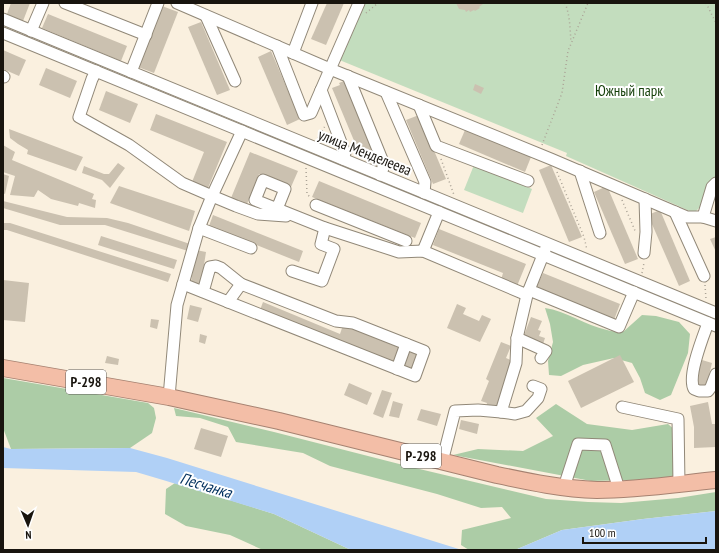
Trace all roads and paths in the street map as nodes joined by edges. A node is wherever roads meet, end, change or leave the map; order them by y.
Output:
1 (43, 3) edge
2 (65, 3) edge
3 (158, 3) edge
4 (176, 3) edge
5 (312, 3) edge
6 (359, 3) edge
7 (565, 3) edge
8 (588, 3) edge
9 (706, 3) edge
10 (206, 16) junction
11 (3, 19) edge
12 (716, 23) edge
13 (31, 31) junction
14 (3, 33) edge
15 (146, 35) junction
16 (571, 44) junction
17 (277, 46) junction
18 (292, 53) junction
19 (330, 69) junction
20 (96, 71) junction
21 (131, 72) junction
22 (348, 76) junction
23 (235, 81) dead end
24 (320, 90) junction
25 (386, 92) junction
26 (419, 105) junction
27 (330, 115) junction
28 (242, 131) junction
29 (316, 142) dead end
30 (543, 145) dead end
31 (436, 146) junction
32 (343, 159) junction
33 (551, 159) junction
34 (306, 166) dead end
35 (580, 171) junction
36 (380, 175) junction
37 (528, 181) dead end
38 (716, 183) edge
39 (617, 187) junction
40 (424, 193) junction
41 (212, 196) junction
42 (455, 197) dead end
43 (645, 199) junction
44 (316, 205) joint
45 (277, 209) dead end
46 (439, 212) junction
47 (675, 212) junction
48 (294, 216) junction
49 (704, 217) junction
50 (716, 221) edge
51 (362, 223) junction
52 (199, 228) junction
53 (325, 228) junction
54 (600, 233) dead end
55 (636, 233) dead end
56 (356, 238) junction
57 (406, 241) dead end
58 (547, 243) junction
59 (251, 248) dead end
60 (423, 251) junction
61 (644, 253) joint
62 (588, 254) dead end
63 (543, 255) junction
64 (292, 271) dead end
65 (641, 275) dead end
66 (704, 276) joint
67 (183, 284) junction
68 (241, 284) junction
69 (203, 292) junction
70 (634, 292) junction
71 (528, 293) junction
72 (228, 302) junction
73 (707, 303) dead end
74 (716, 313) edge
75 (712, 324) edge
76 (517, 338) junction
77 (406, 344) junction
78 (541, 358) dead end
79 (3, 368) edge
80 (397, 369) junction
81 (716, 374) edge
82 (534, 386) dead end
83 (169, 397) junction
84 (622, 407) dead end
85 (501, 412) junction
86 (442, 462) junction
87 (716, 480) edge
88 (679, 484) junction
89 (564, 487) junction
90 (619, 489) junction

1 - 13 street
2 - 15 street
3 - 15 street
4 - 10 street
5 - 18 street
6 - 19 street
7 - 16 path
8 - 16 path
9 - 12 path
10 - 17 street
10 - 23 street
11 - 13 street, улица Менделеева
13 - 21 street, улица Менделеева
14 - 20 street, улица Менделеева
15 - 21 street
16 - 30 path
17 - 18 street
17 - 24 street
18 - 19 street
19 - 22 street
19 - 24 street
20 - 28 street, улица Менделеева
20 - 41 street
21 - 32 street, улица Менделеева
22 - 25 street
22 - 36 street
24 - 27 street
25 - 26 street
25 - 40 street
26 - 31 street
26 - 33 street
27 - 29 path
27 - 32 street
28 - 41 street
28 - 46 street, улица Менделеева
31 - 37 street
31 - 42 path
32 - 36 street, улица Менделеева
33 - 35 street
33 - 62 path
34 - 44 path
35 - 39 street
35 - 54 street
36 - 40 street, улица Менделеева
38 - 49 street
39 - 43 street
39 - 55 path
40 - 58 street, улица Менделеева
41 - 48 street
41 - 52 street
43 - 47 street
43 - 61 street
44 - 51 street
45 - 48 street
46 - 60 street
46 - 63 street, улица Менделеева
47 - 49 street
47 - 66 street
48 - 53 street
49 - 50 street
51 - 56 street
51 - 57 street
52 - 59 street
52 - 67 street
53 - 56 street
53 - 64 street
56 - 60 street
58 - 63 street
58 - 74 street, улица Менделеева
60 - 71 street
61 - 65 path
63 - 70 street, улица Менделеева
63 - 71 street
66 - 73 path
67 - 69 street
67 - 83 street
68 - 69 street
68 - 72 street
68 - 77 street
69 - 72 street
70 - 71 street
70 - 75 street, улица Менделеева
71 - 76 street
72 - 80 street
75 - 81 street
76 - 78 street
76 - 85 street
77 - 80 street
77 - 80 street
79 - 83 highway, Р-298
82 - 85 street
83 - 86 highway, Р-298
84 - 88 street
85 - 86 street
86 - 89 highway, Р-298
87 - 88 highway, Р-298
88 - 90 highway, Р-298
89 - 90 highway, Р-298
89 - 90 street

